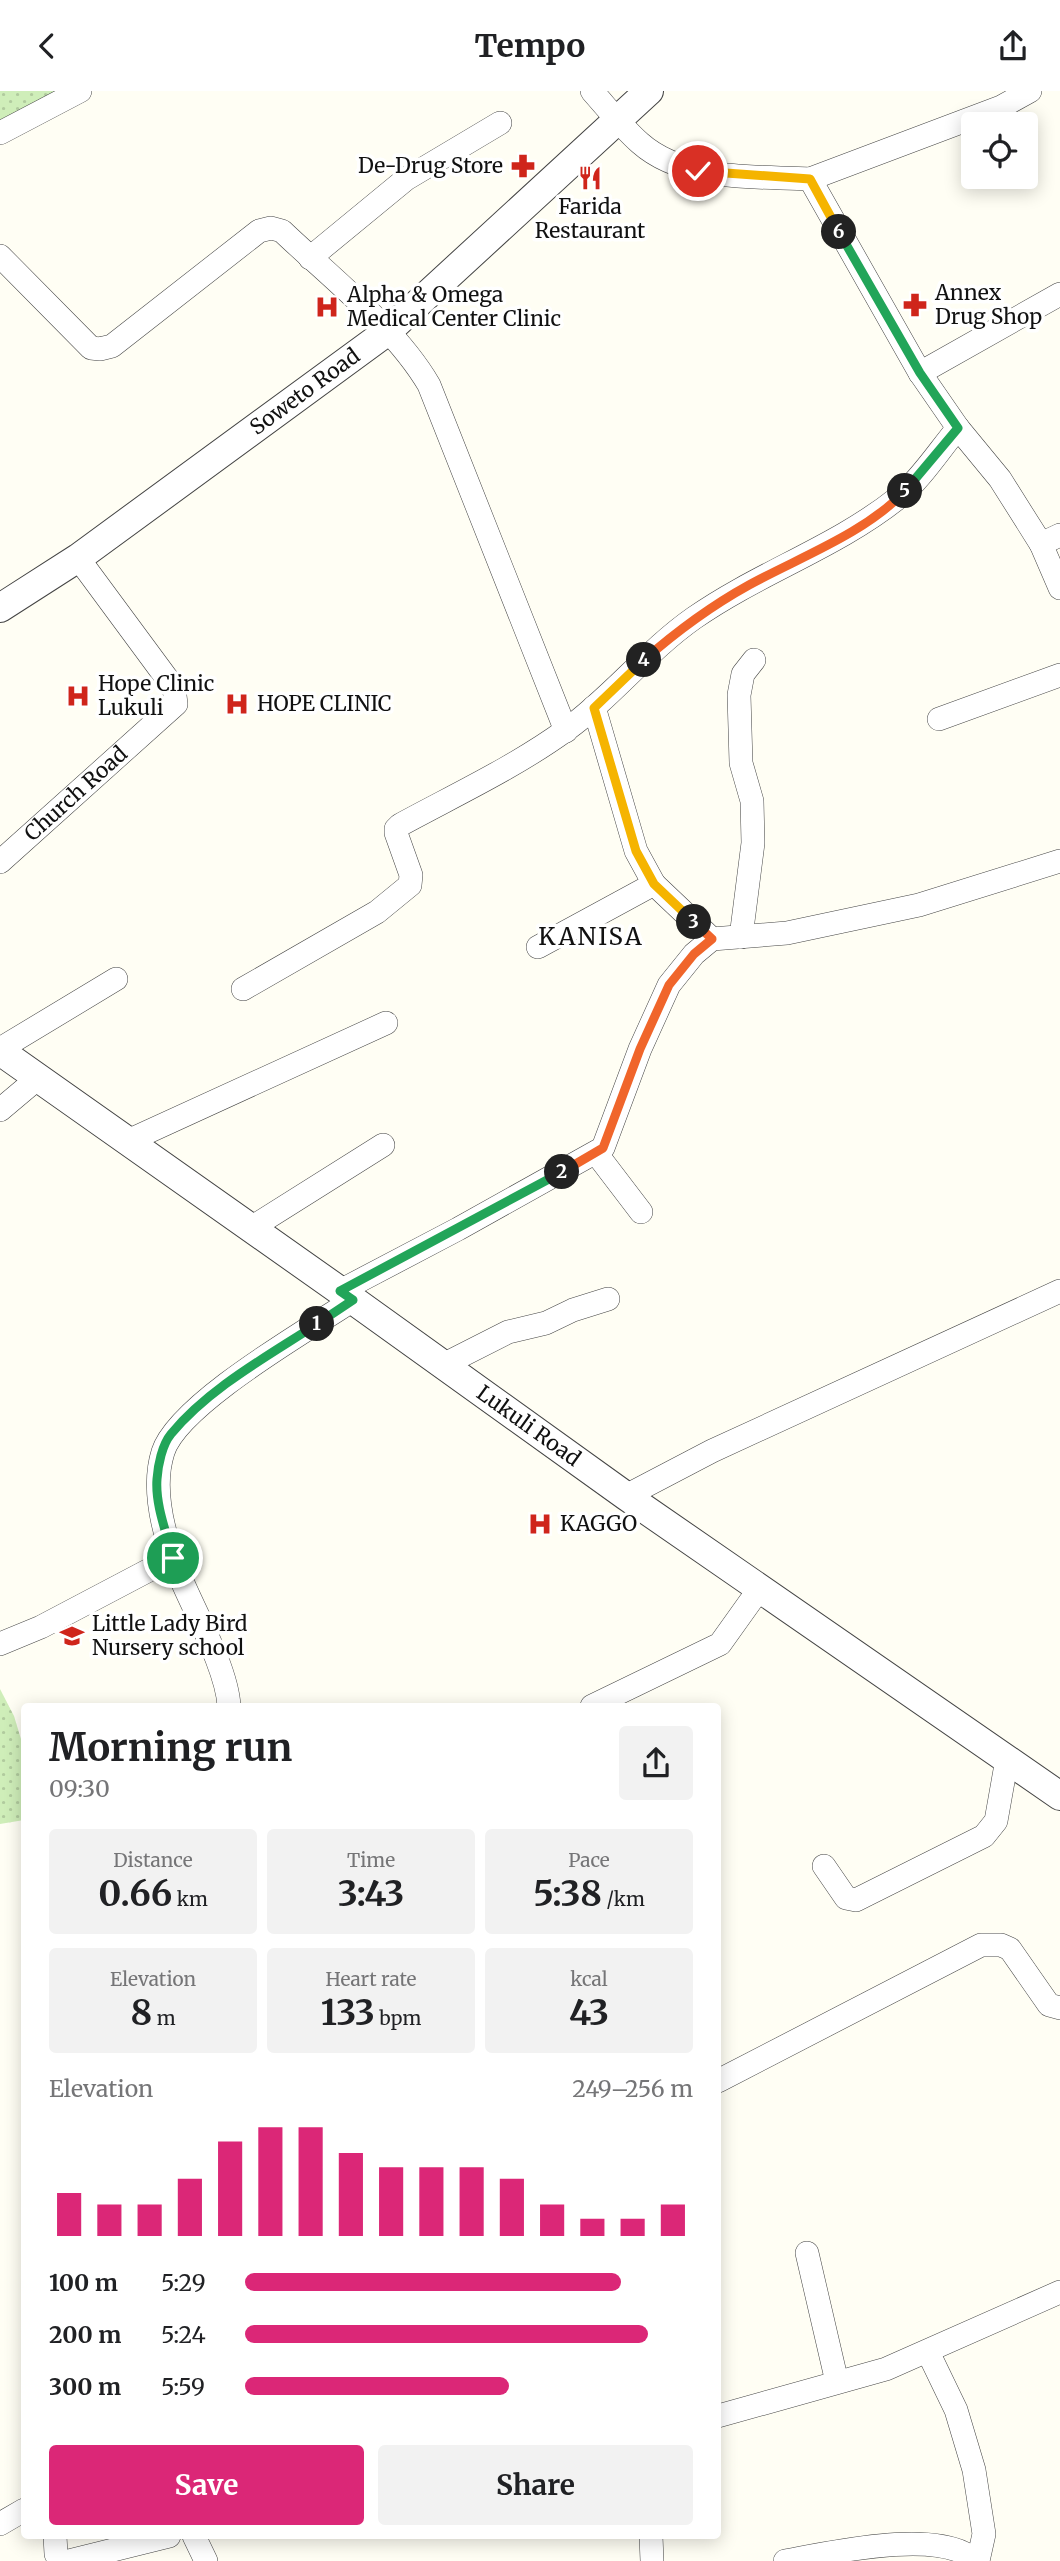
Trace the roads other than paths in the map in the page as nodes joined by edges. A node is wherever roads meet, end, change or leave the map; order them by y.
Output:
1 (80, 91) edge
2 (593, 91) edge
3 (649, 91) edge
4 (1030, 91) edge
5 (617, 120) junction
6 (500, 123) dead end
7 (0, 133) edge
8 (810, 179) junction
9 (0, 256) edge
10 (310, 258) junction
11 (1060, 294) edge
12 (388, 331) junction
13 (920, 373) junction
14 (958, 428) junction
15 (1050, 539) edge
16 (78, 558) junction
17 (1060, 587) edge
18 (0, 608) edge
19 (754, 660) dead end
20 (1060, 675) edge
21 (594, 708) junction
22 (939, 719) dead end
23 (566, 731) junction
24 (1060, 861) edge
25 (0, 862) edge
26 (654, 884) junction
27 (740, 937) junction
28 (712, 939) junction
29 (538, 947) dead end
30 (116, 979) dead end
31 (243, 989) dead end
32 (386, 1023) dead end
33 (0, 1050) edge
34 (38, 1078) junction
35 (0, 1110) edge
36 (128, 1141) junction
37 (383, 1145) dead end
38 (596, 1153) junction
39 (640, 1212) dead end
40 (251, 1228) junction
41 (1060, 1291) edge
42 (347, 1295) junction
43 (608, 1299) dead end
44 (443, 1365) junction
45 (626, 1496) junction
46 (173, 1558) junction
47 (760, 1588) junction
48 (0, 1644) edge
49 (228, 1703) edge
50 (598, 1703) edge
51 (1007, 1759) junction
52 (1060, 1796) edge
53 (824, 1865) dead end
54 (1060, 2008) edge
55 (721, 2079) edge
56 (807, 2253) dead end
57 (1060, 2292) edge
58 (928, 2352) junction
59 (837, 2382) junction
60 (721, 2415) edge
61 (21, 2512) edge
62 (0, 2524) edge
63 (55, 2539) edge
64 (157, 2539) edge
65 (195, 2539) edge
66 (651, 2539) edge
67 (63, 2561) edge
68 (69, 2561) edge
69 (206, 2561) edge
70 (652, 2561) edge
71 (785, 2561) edge
72 (976, 2561) edge

1 - 7 street
2 - 5 street
3 - 5 street, Soweto Road
4 - 8 street
5 - 8 street
5 - 12 street, Soweto Road
6 - 10 street
8 - 13 street
9 - 10 street
10 - 12 street
11 - 13 street
12 - 16 street, Soweto Road
12 - 23 street
13 - 14 street
14 - 15 street
14 - 21 street
15 - 17 street
16 - 18 street, Soweto Road
16 - 25 street, Church Road
19 - 27 street
20 - 22 street
21 - 23 street
21 - 26 street
23 - 31 street
24 - 27 street
26 - 28 street
26 - 29 street
27 - 28 street
28 - 38 street
30 - 33 street
32 - 36 street
33 - 34 street, Lukuli Road
34 - 35 street
34 - 36 street, Lukuli Road
36 - 40 street, Lukuli Road
37 - 40 street
38 - 39 street
38 - 42 street
40 - 42 street, Lukuli Road
41 - 45 street
42 - 44 street, Lukuli Road
42 - 46 street
43 - 44 street
44 - 45 street, Lukuli Road
45 - 47 street, Lukuli Road
46 - 48 street
46 - 49 street
47 - 50 street
47 - 51 street, Lukuli Road
51 - 52 street, Lukuli Road
51 - 53 street
54 - 55 street
56 - 59 street
57 - 58 street
58 - 59 street
58 - 72 street
59 - 60 street
61 - 62 street
63 - 67 street
64 - 68 street
65 - 69 street
66 - 70 street
71 - 72 street

